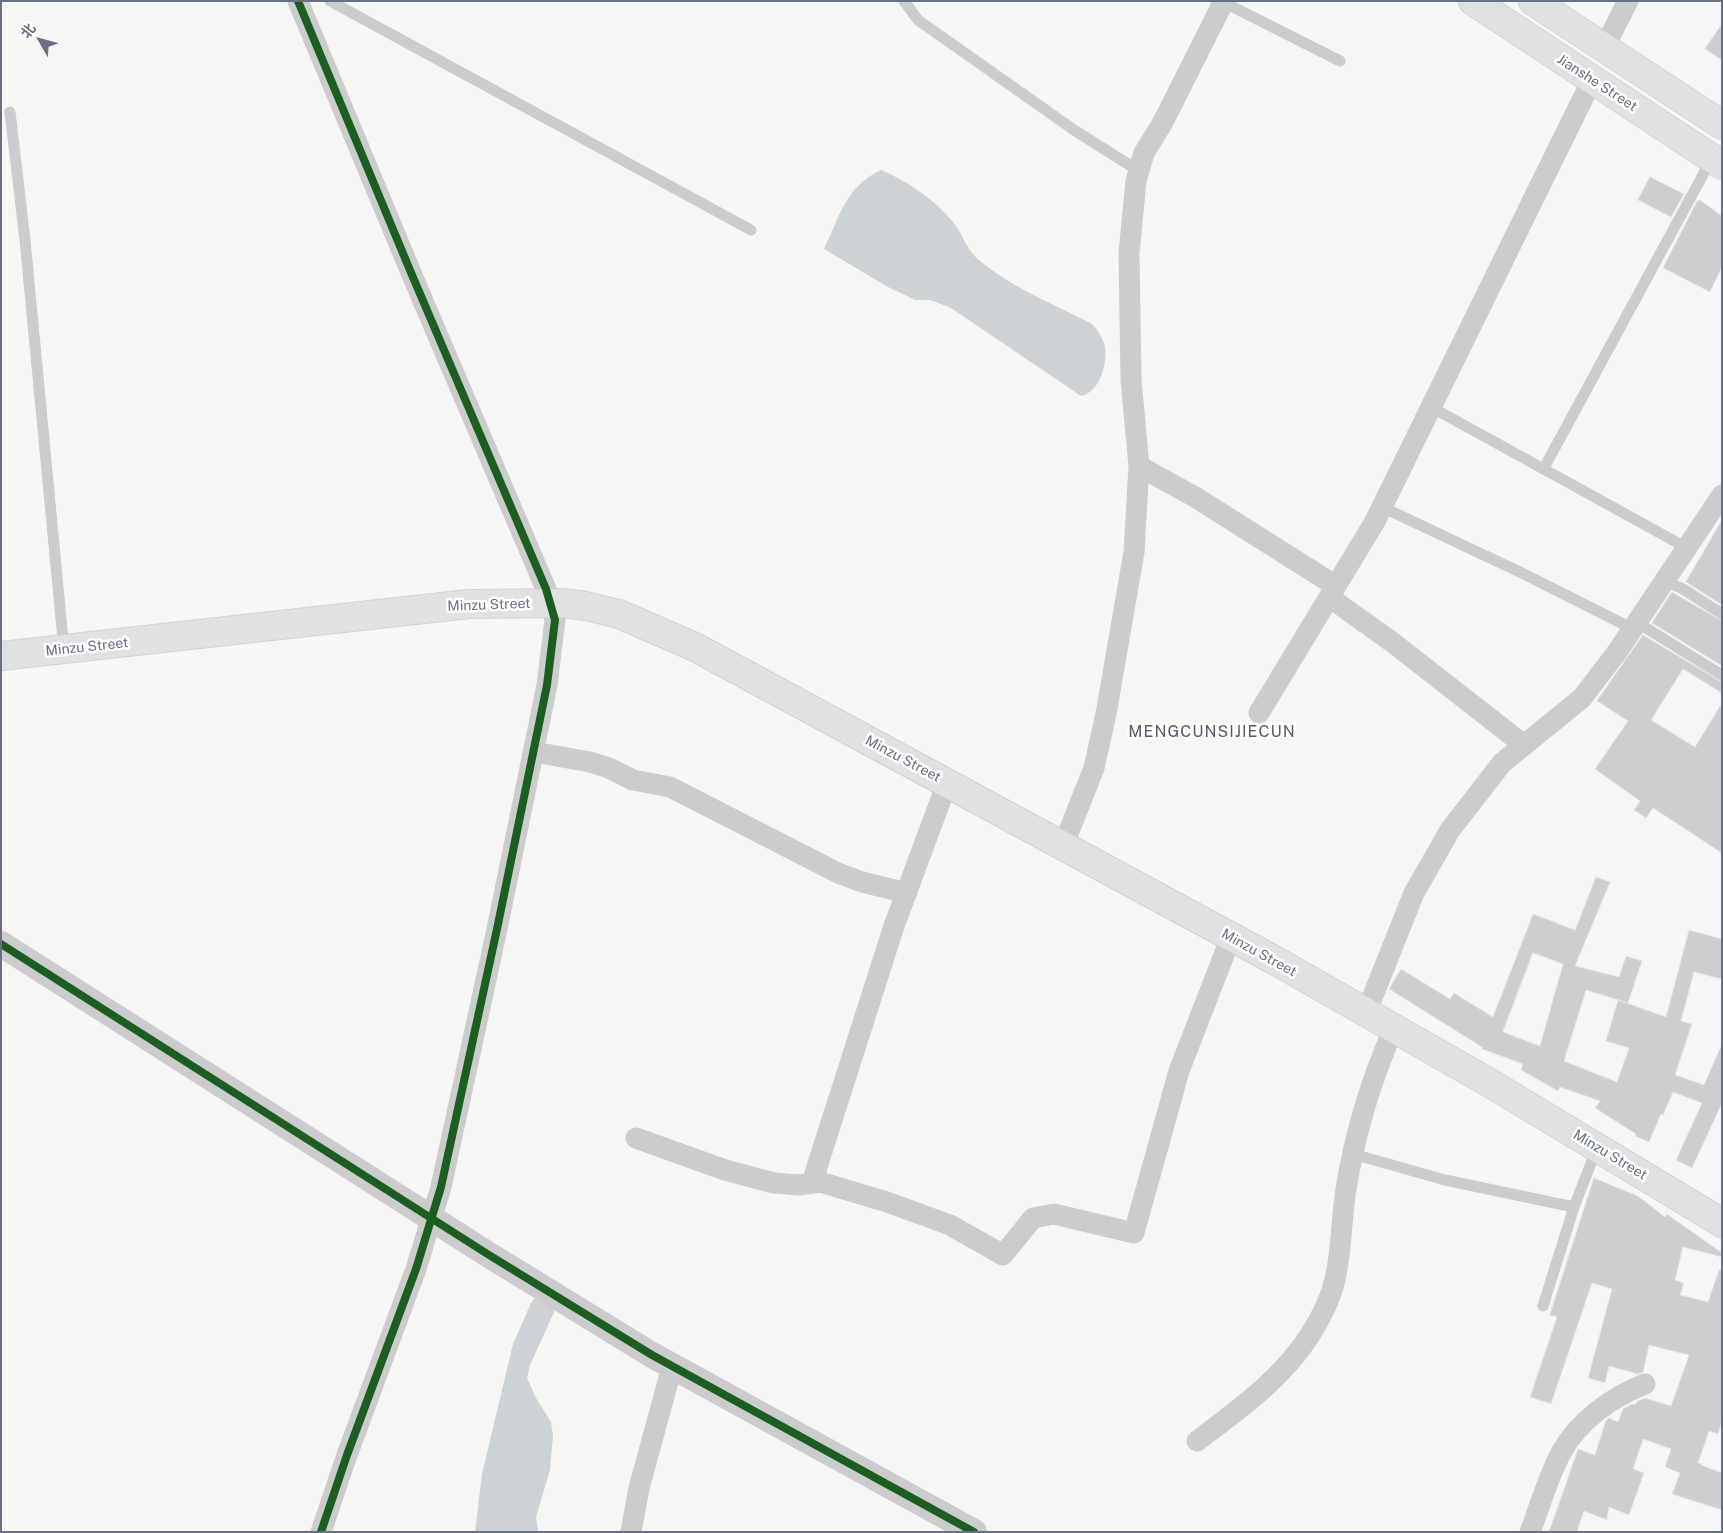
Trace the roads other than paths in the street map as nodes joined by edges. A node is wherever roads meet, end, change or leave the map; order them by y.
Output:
1 (298, 1) edge
2 (330, 1) edge
3 (904, 1) edge
4 (1473, 1) edge
5 (1533, 1) edge
6 (1628, 1) edge
7 (1223, 2) edge
8 (1604, 48) junction
9 (1340, 61) dead end
10 (1592, 80) junction
11 (10, 112) dead end
12 (1722, 125) edge
13 (1717, 161) edge
14 (1139, 171) junction
15 (751, 230) dead end
16 (1431, 407) junction
17 (1140, 466) junction
18 (1544, 468) junction
19 (1722, 495) edge
20 (1382, 507) junction
21 (1687, 548) junction
22 (1666, 581) junction
23 (1333, 592) junction
24 (550, 603) junction
25 (1722, 614) edge
26 (1635, 626) junction
27 (64, 650) junction
28 (1, 656) edge
29 (1722, 675) edge
30 (1259, 713) dead end
31 (1524, 745) junction
32 (534, 752) junction
33 (947, 784) junction
34 (1063, 846) junction
35 (906, 893) junction
36 (1231, 937) junction
37 (1, 944) edge
38 (1366, 1013) junction
39 (1394, 1028) junction
40 (636, 1138) dead end
41 (1597, 1148) junction
42 (1353, 1154) junction
43 (820, 1182) junction
44 (1574, 1207) junction
45 (432, 1218) junction
46 (1722, 1223) edge
47 (1544, 1306) dead end
48 (672, 1367) junction
49 (1644, 1384) dead end
50 (1197, 1442) dead end
51 (321, 1532) edge
52 (631, 1532) edge
53 (974, 1532) edge
54 (1530, 1532) edge

1 - 24 street
2 - 15 lane
3 - 14 lane
4 - 10 main road, Jianshe Street
5 - 8 main road
6 - 8 street
7 - 9 lane
7 - 14 street
8 - 12 main road
10 - 13 main road, Jianshe Street
10 - 16 street
11 - 27 lane
13 - 18 lane
14 - 17 street
16 - 18 lane
16 - 20 street
17 - 23 street
17 - 34 street
18 - 21 lane
19 - 21 street
20 - 23 street
20 - 26 lane
21 - 22 street
22 - 25 lane
22 - 26 street
23 - 30 street
23 - 31 street
24 - 27 main road, Minzu Street
24 - 32 street
24 - 33 main road, Minzu Street
26 - 29 lane
26 - 31 street
27 - 28 main road, Minzu Street
31 - 38 street
32 - 35 street
32 - 45 street
33 - 34 main road, Minzu Street
33 - 35 street
34 - 36 main road, Minzu Street
35 - 43 street
36 - 38 main road, Minzu Street
36 - 43 street
37 - 45 street
38 - 39 main road, Minzu Street
39 - 41 main road, Minzu Street
39 - 42 street
40 - 43 street
41 - 44 lane
41 - 46 main road, Minzu Street
42 - 44 lane
42 - 50 street
44 - 47 lane
45 - 48 street
45 - 51 street
48 - 52 street
48 - 53 street
49 - 54 street

